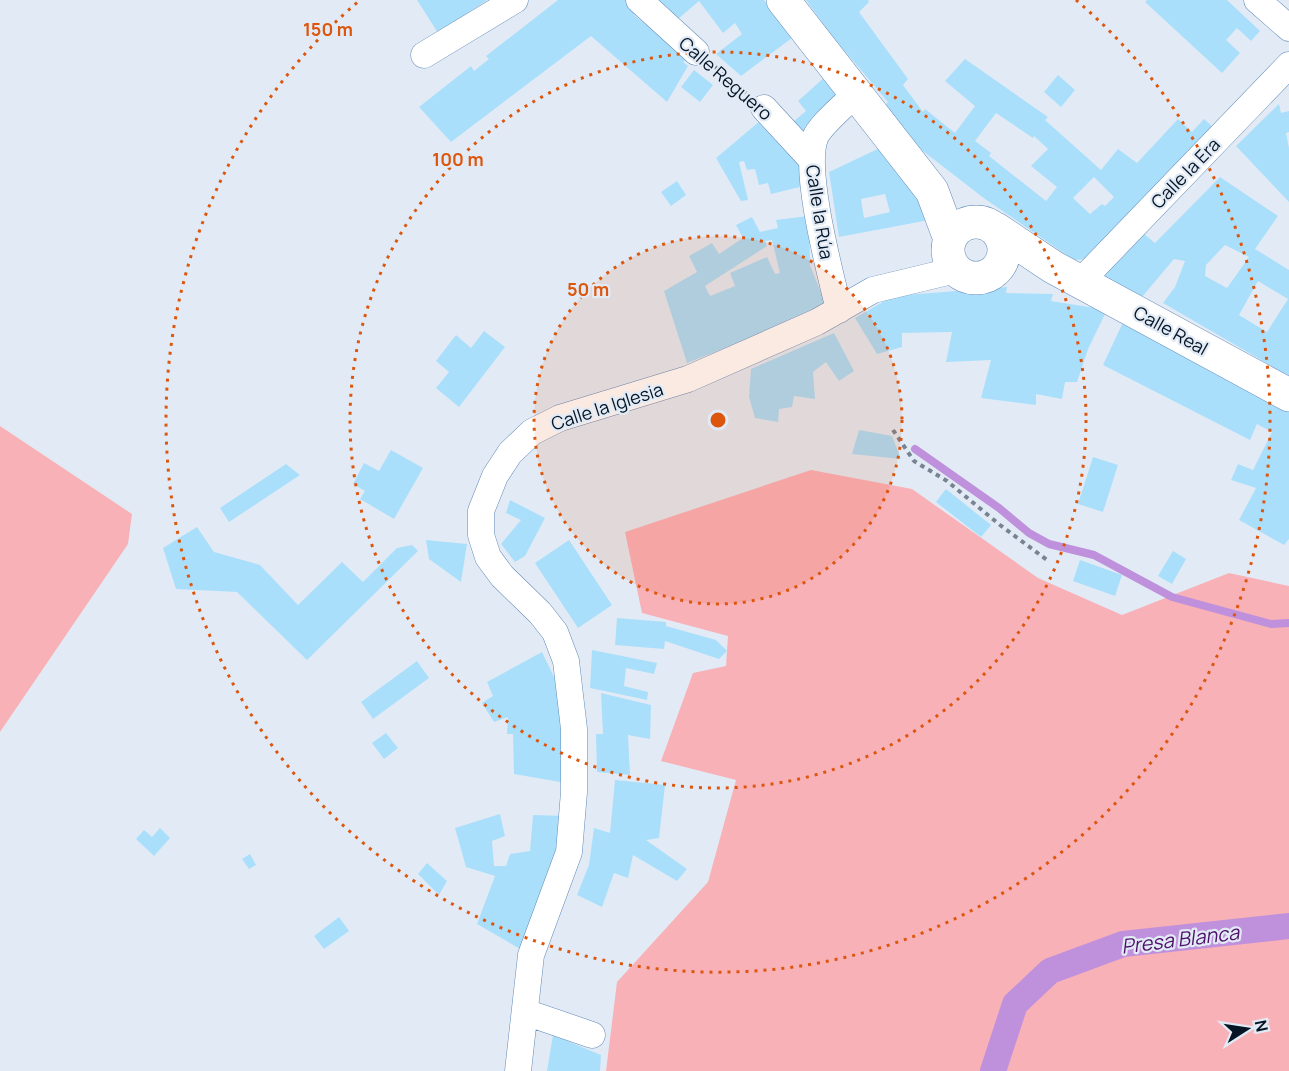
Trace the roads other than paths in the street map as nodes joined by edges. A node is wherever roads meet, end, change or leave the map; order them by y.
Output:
1 (515, 0) edge
2 (639, 0) edge
3 (783, 0) edge
4 (1257, 0) edge
5 (1289, 28) edge
6 (696, 52) road end
7 (424, 55) dead end
8 (1289, 65) edge
9 (855, 94) junction
10 (764, 108) road end
11 (895, 144) junction
12 (811, 159) junction
13 (992, 226) junction
14 (953, 254) junction
15 (996, 270) junction
16 (1067, 274) junction
17 (839, 310) junction
18 (1289, 395) edge
19 (525, 1012) junction
20 (592, 1035) dead end
21 (518, 1071) edge

1 - 7 street
2 - 6 street, Calle Reguero
3 - 9 street, Calle Real
4 - 5 street
8 - 16 street, Calle la Era
9 - 11 street, Calle Real
9 - 12 street, Calle la Rúa
10 - 12 street, Calle Reguero
11 - 13 street, Calle Real
11 - 14 street, Calle Real
12 - 17 street, Calle la Rúa
13 - 14 street
13 - 15 street
13 - 16 street, Calle Real
14 - 15 street
14 - 17 street, Calle la Iglesia
15 - 16 street, Calle Real
16 - 18 street, Calle Real
17 - 19 street, Calle la Iglesia
19 - 20 street
19 - 21 street, Calle la Iglesia

